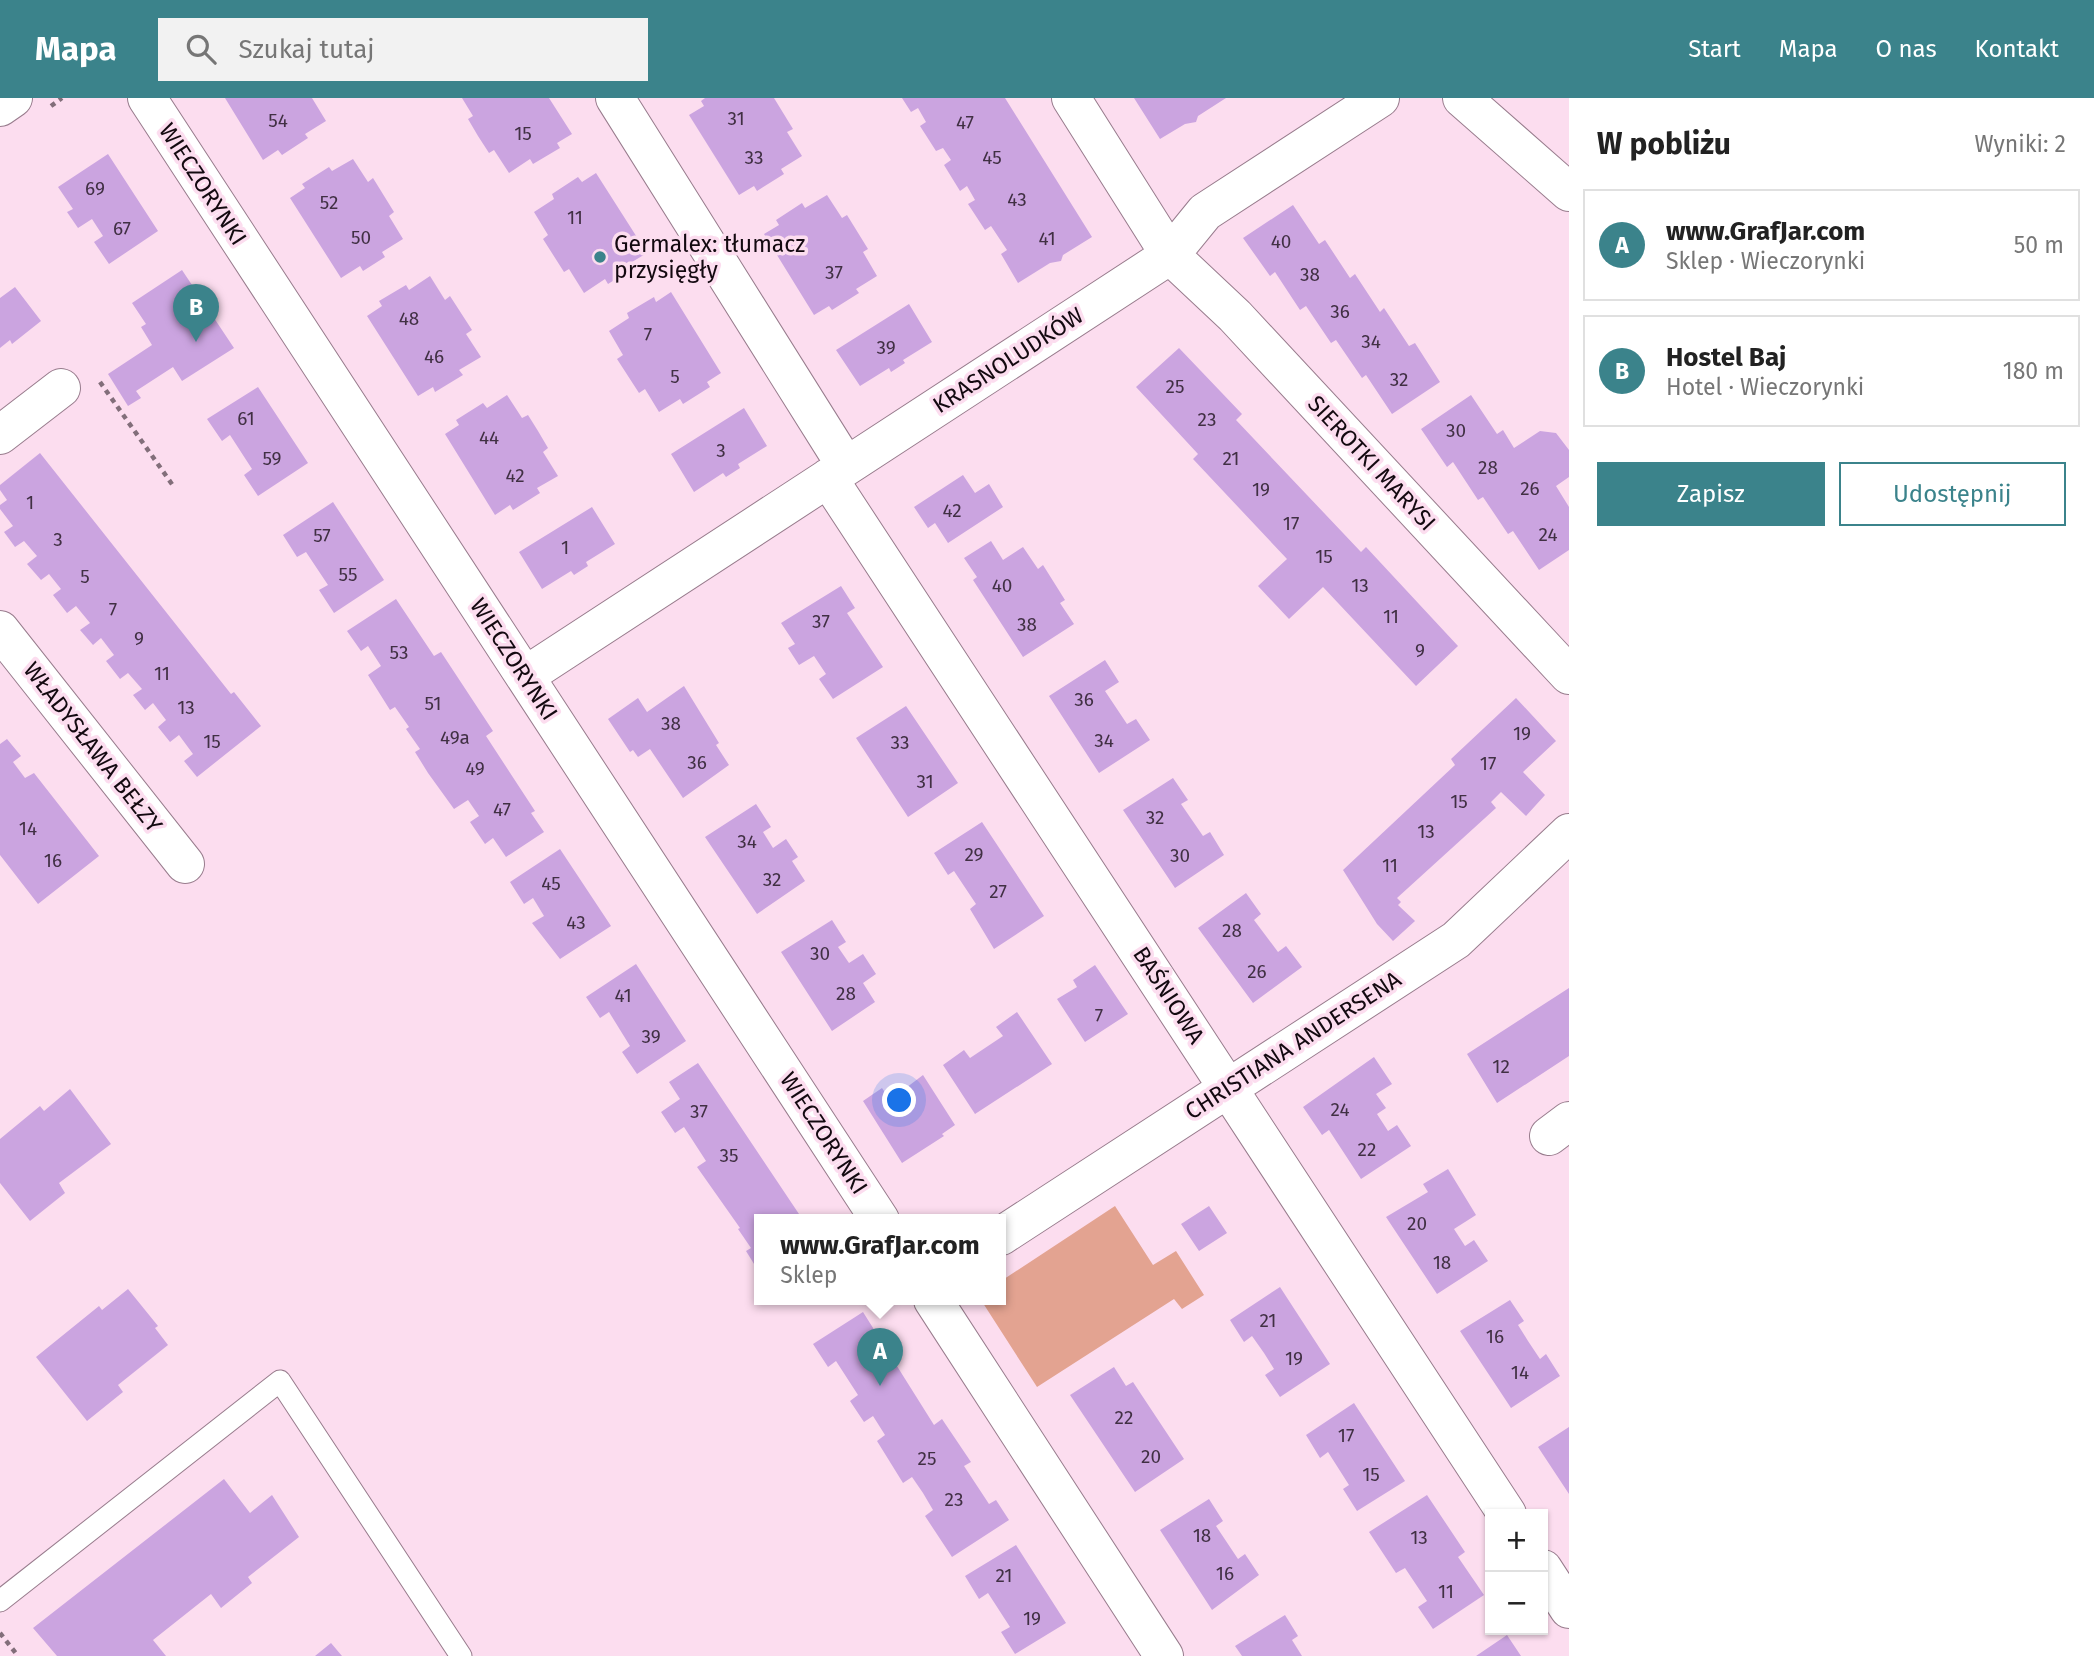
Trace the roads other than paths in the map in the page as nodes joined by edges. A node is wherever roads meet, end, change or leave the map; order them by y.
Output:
1 (12, 98) edge
2 (147, 98) edge
3 (615, 98) edge
4 (1071, 98) edge
5 (1380, 98) edge
6 (1462, 98) edge
7 (0, 107) edge
8 (1569, 192) edge
9 (1170, 255) junction
10 (61, 388) road end
11 (0, 435) edge
12 (837, 472) junction
13 (0, 631) edge
14 (1569, 675) edge
15 (525, 676) junction
16 (1569, 833) edge
17 (185, 864) dead end
18 (1229, 1087) junction
19 (876, 1214) edge
20 (1006, 1233) edge
21 (936, 1305) edge
22 (1504, 1509) edge
23 (1545, 1572) edge
24 (0, 1601) edge
25 (1569, 1609) edge
26 (461, 1656) edge
27 (1164, 1656) edge

1 - 7 street
2 - 15 street, WIECZORYNKI
3 - 12 street
4 - 9 street
5 - 9 street, KRASNOLUDKÓW
6 - 8 street
9 - 12 street, KRASNOLUDKÓW
9 - 14 street, SIEROTKI MARYSI
10 - 11 street
12 - 15 street, KRASNOLUDKÓW
12 - 18 street, BAŚNIOWA
13 - 17 street, WŁADYSŁAWA BEŁZY
15 - 19 street, WIECZORYNKI
16 - 18 street, CHRISTIANA ANDERSENA
18 - 20 street, CHRISTIANA ANDERSENA
18 - 22 street, BAŚNIOWA
21 - 27 street
23 - 25 street
24 - 26 lane

